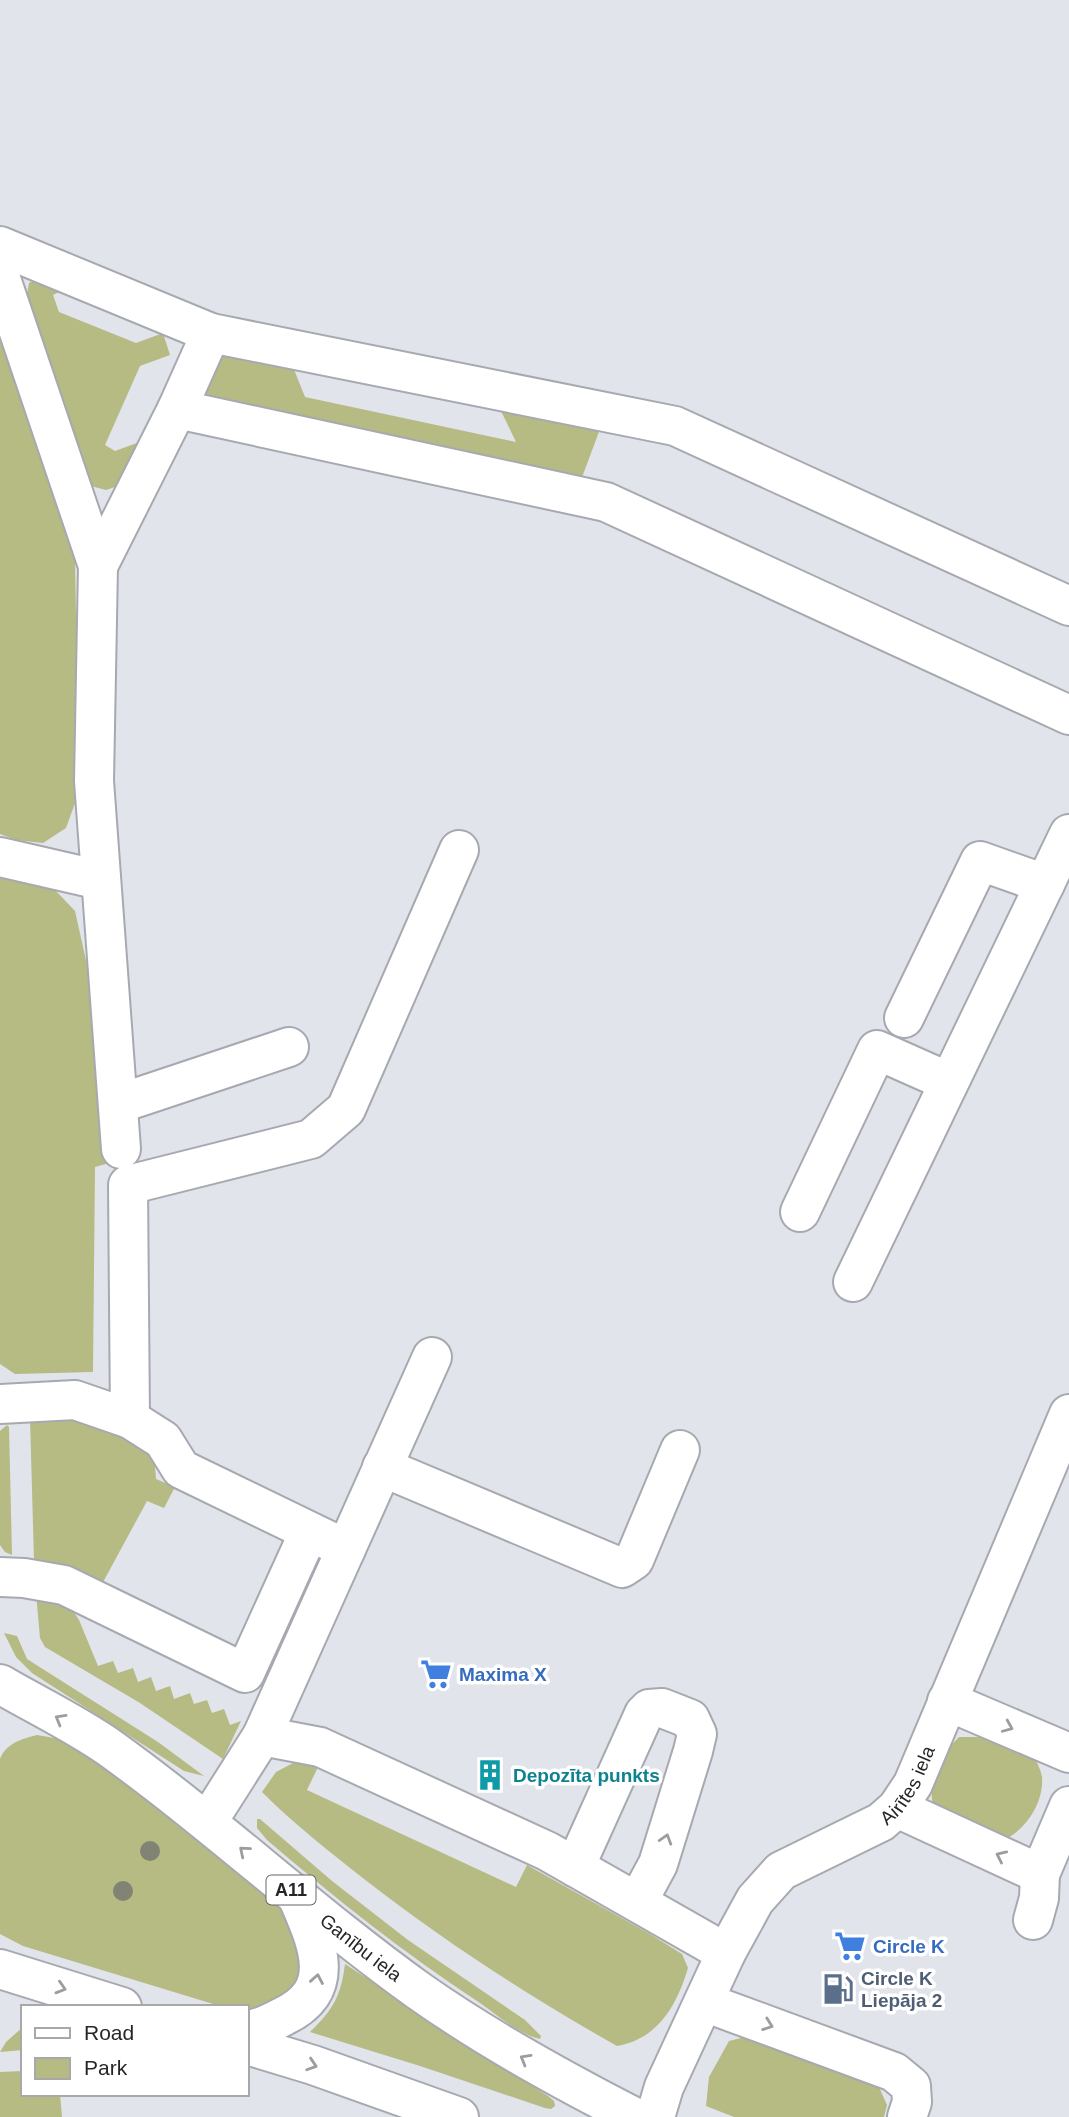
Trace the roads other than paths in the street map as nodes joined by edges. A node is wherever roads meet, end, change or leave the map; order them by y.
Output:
1 (0, 246) edge
2 (0, 276) edge
3 (211, 333) junction
4 (177, 409) junction
5 (98, 566) junction
6 (1069, 606) edge
7 (1069, 715) edge
8 (1069, 834) edge
9 (459, 850) dead end
10 (0, 857) edge
11 (100, 880) junction
12 (1045, 884) junction
13 (904, 1018) dead end
14 (289, 1047) dead end
15 (949, 1082) junction
16 (118, 1104) junction
17 (121, 1149) dead end
18 (800, 1212) dead end
19 (853, 1282) dead end
20 (432, 1357) dead end
21 (0, 1404) edge
22 (1069, 1414) edge
23 (130, 1419) junction
24 (680, 1450) dead end
25 (382, 1467) junction
26 (309, 1532) junction
27 (346, 1549) junction
28 (0, 1577) edge
29 (0, 1684) edge
30 (947, 1701) junction
31 (262, 1736) junction
32 (1069, 1753) edge
33 (1069, 1806) edge
34 (897, 1808) junction
35 (208, 1821) junction
36 (575, 1867) junction
37 (1040, 1874) junction
38 (296, 1895) junction
39 (638, 1901) junction
40 (1033, 1920) dead end
41 (726, 1953) junction
42 (0, 1969) edge
43 (704, 2002) junction
44 (116, 2005) edge
45 (248, 2030) edge
46 (248, 2045) edge
47 (585, 2092) junction
48 (659, 2102) edge
49 (458, 2117) edge
50 (634, 2117) edge
51 (907, 2117) edge

1 - 3 main road
2 - 5 main road
3 - 4 main road
3 - 6 main road
4 - 5 main road
4 - 7 main road
5 - 11 main road
8 - 12 main road
9 - 23 main road
10 - 11 main road
11 - 16 main road
12 - 13 main road
12 - 15 main road
14 - 16 main road
15 - 18 main road
15 - 19 main road
16 - 17 main road
20 - 25 main road
21 - 23 main road
22 - 30 main road, Airītes iela
23 - 26 main road
24 - 25 main road
25 - 27 main road
26 - 27 main road
26 - 28 main road
27 - 31 main road
35 -> 29 main road, Ganību iela / A11
30 -> 32 main road
30 - 34 main road, Airītes iela
31 - 35 main road
31 - 36 main road
33 - 37 main road
37 -> 34 main road
34 - 41 main road, Airītes iela
38 -> 35 main road, Ganību iela / A11
36 - 39 main road
39 -> 36 main road
37 - 40 main road
45 -> 38 main road
47 -> 38 main road, Ganību iela / A11
39 - 41 main road
41 - 43 main road, Airītes iela
42 -> 44 main road
43 - 48 main road, Airītes iela
43 -> 51 main road
46 -> 49 main road
47 - 48 main road, Airītes iela
47 - 50 main road, Ganību iela / A11

